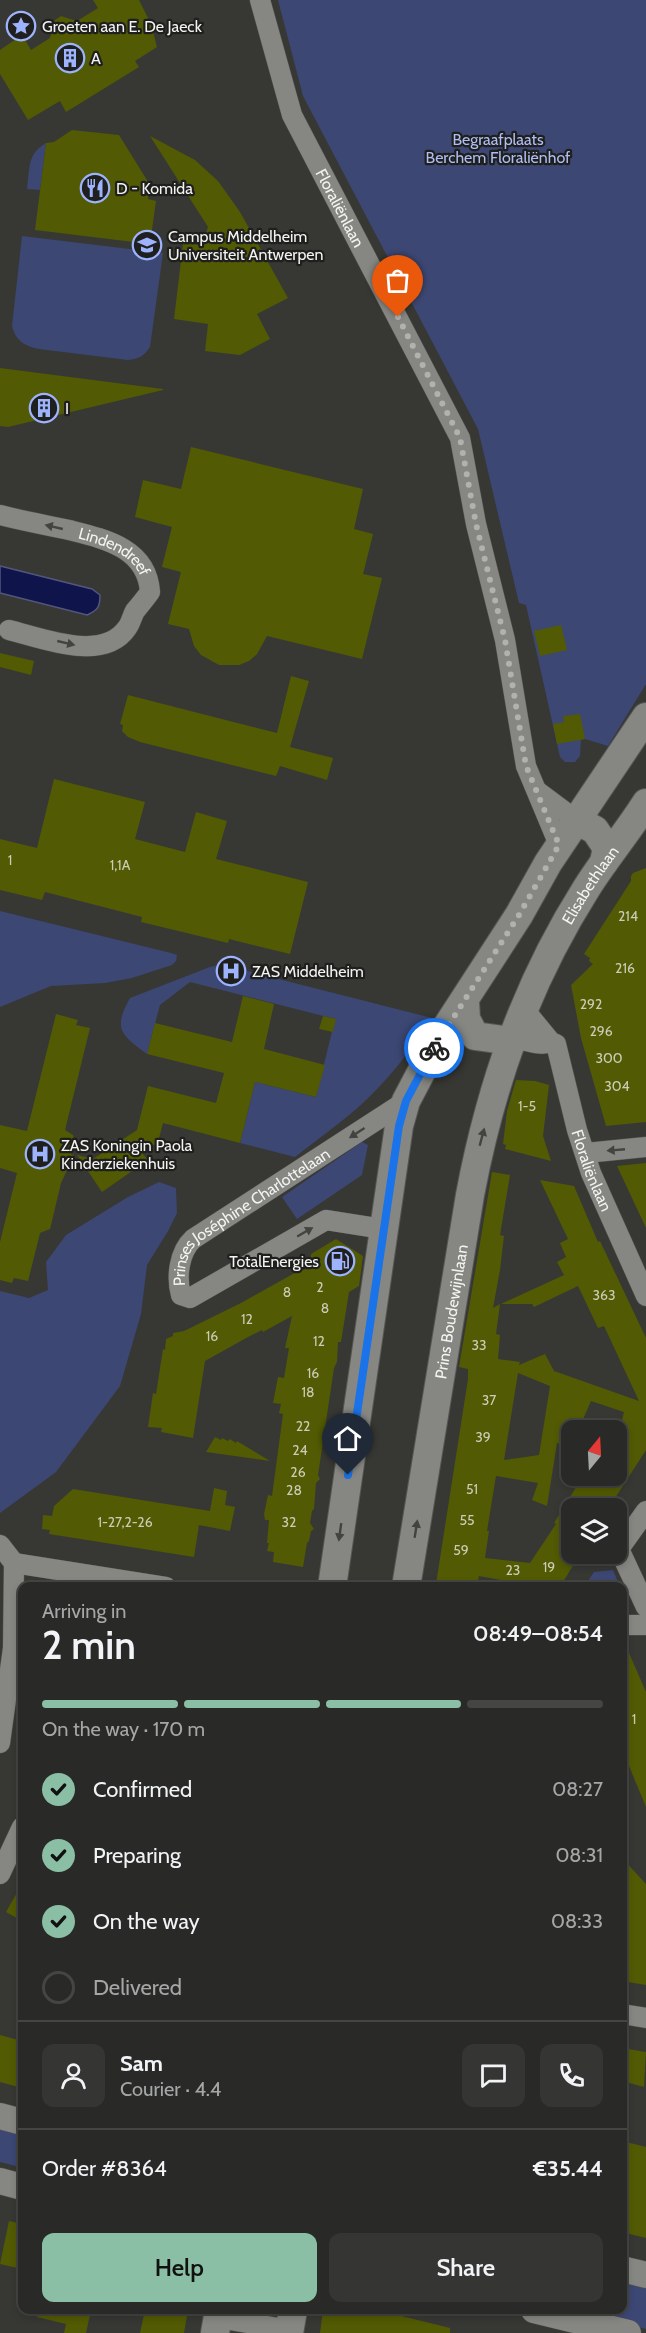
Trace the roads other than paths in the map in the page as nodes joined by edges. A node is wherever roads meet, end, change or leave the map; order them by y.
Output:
1 (260, 0) edge
2 (0, 515) edge
3 (9, 630) dead end
4 (646, 717) edge
5 (535, 790) junction
6 (646, 803) edge
7 (576, 819) junction
8 (559, 845) junction
9 (604, 862) junction
10 (540, 972) joint
11 (465, 1001) junction
12 (524, 1005) junction
13 (512, 1039) junction
14 (551, 1042) junction
15 (406, 1101) junction
16 (646, 1147) edge
17 (586, 1153) junction
18 (383, 1229) junction
19 (646, 1296) edge
20 (646, 1511) edge
21 (0, 1545) edge
22 (14, 1563) junction
23 (77, 1581) edge
24 (333, 1582) edge
25 (407, 1582) edge
26 (646, 1608) edge
27 (627, 1625) edge
28 (646, 1625) edge
29 (18, 1642) edge
30 (0, 1743) edge
31 (18, 1836) edge
32 (0, 1874) edge
33 (627, 2015) edge
34 (646, 2018) edge
35 (0, 2116) edge
36 (18, 2121) edge
37 (0, 2181) edge
38 (18, 2186) edge
39 (627, 2270) edge
40 (646, 2275) edge
41 (550, 2314) edge
42 (218, 2320) edge
43 (290, 2324) edge
44 (628, 2333) edge

1 - 5 street, Floraliënlaan
3 -> 2 street, Lindendreef
4 - 7 main road
5 - 7 street
5 - 8 street, Floraliënlaan
6 - 9 main road, Elisabethlaan
7 - 8 main road
7 - 9 main road
8 - 11 main road
9 - 10 main road, Elisabethlaan
10 - 12 main road, Prins Boudewijnlaan
11 - 13 main road
11 - 15 main road
12 - 13 main road, Prins Boudewijnlaan
12 - 14 street, Floraliënlaan
13 - 14 street
25 -> 13 main road, Prins Boudewijnlaan
14 - 17 street, Floraliënlaan
15 - 18 main road
15 -> 18 street, Prinses Joséphine Charlottelaan
16 -> 17 street
17 - 19 street, Floraliënlaan
18 -> 24 main road
20 - 26 street
21 - 22 street
22 - 23 street
22 - 29 street
27 - 28 street
29 - 30 street
31 - 32 street
33 - 34 street
35 - 36 street
37 - 38 street
39 - 40 street
41 - 44 street
42 - 43 street

